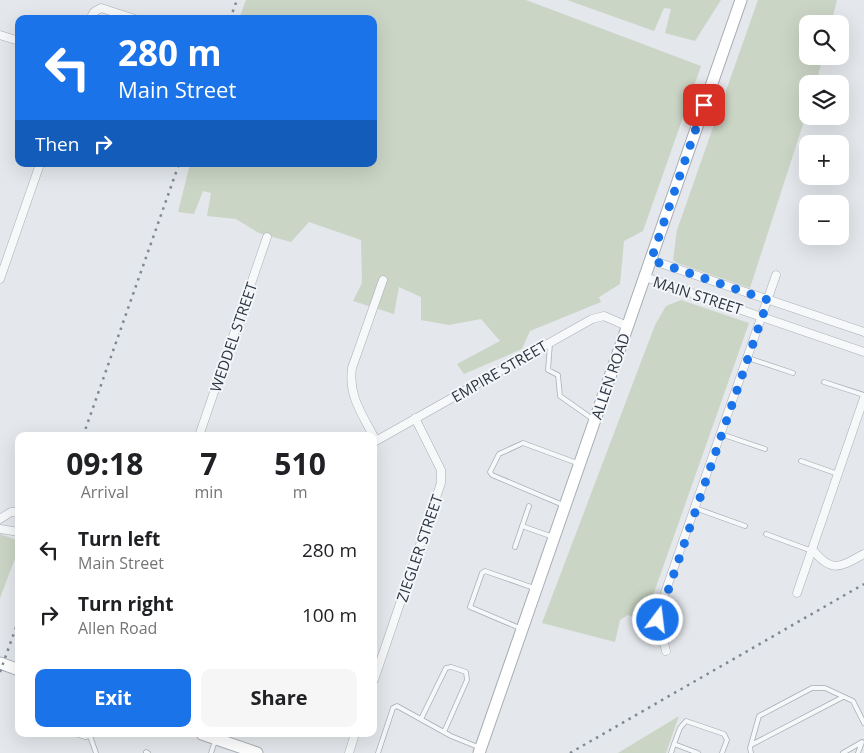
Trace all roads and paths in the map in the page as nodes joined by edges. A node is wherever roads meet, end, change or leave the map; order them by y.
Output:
1 (741, 0) edge
2 (94, 15) edge
3 (124, 15) edge
4 (0, 34) edge
5 (15, 40) edge
6 (39, 167) edge
7 (267, 237) dead end
8 (651, 260) junction
9 (776, 275) dead end
10 (646, 277) junction
11 (0, 279) edge
12 (383, 280) dead end
13 (717, 283) junction
14 (711, 299) junction
15 (768, 300) junction
16 (762, 316) junction
17 (627, 326) junction
18 (864, 332) edge
19 (550, 342) junction
20 (864, 352) edge
21 (748, 358) junction
22 (793, 373) dead end
23 (824, 382) dead end
24 (864, 396) edge
25 (415, 418) junction
26 (594, 421) junction
27 (200, 432) edge
28 (371, 432) edge
29 (721, 434) junction
30 (377, 440) edge
31 (765, 449) dead end
32 (801, 461) dead end
33 (579, 464) junction
34 (838, 474) junction
35 (529, 506) dead end
36 (565, 506) junction
37 (695, 508) junction
38 (15, 512) edge
39 (0, 519) edge
40 (522, 526) junction
41 (745, 526) dead end
42 (0, 529) edge
43 (15, 531) edge
44 (766, 534) dead end
45 (554, 537) junction
46 (515, 547) dead end
47 (812, 550) junction
48 (864, 554) edge
49 (536, 589) junction
50 (797, 593) dead end
51 (522, 629) junction
52 (666, 651) dead end
53 (0, 663) edge
54 (15, 669) edge
55 (377, 671) edge
56 (843, 697) junction
57 (421, 719) junction
58 (864, 723) edge
59 (444, 732) junction
60 (92, 737) edge
61 (354, 737) edge
62 (221, 738) edge
63 (863, 740) edge
64 (674, 744) junction
65 (751, 745) junction
66 (238, 750) edge
67 (480, 751) edge
68 (96, 753) edge
69 (211, 753) edge
70 (257, 753) edge
71 (349, 753) edge
72 (378, 753) edge
73 (671, 753) edge
74 (698, 753) edge
75 (722, 753) edge
76 (751, 753) edge
77 (843, 753) edge
78 (858, 753) edge

1 - 8 main road, ALLEN ROAD
2 - 3 street
4 - 5 street
6 - 11 street
7 - 27 street, WEDDEL STREET
8 - 10 main road, ALLEN ROAD
8 - 13 street, MAIN STREET
9 - 15 street
10 - 14 street, MAIN STREET
10 - 17 main road, ALLEN ROAD
12 - 28 street
13 - 14 street
13 - 15 street, MAIN STREET
14 - 16 street, MAIN STREET
15 - 16 street
15 - 18 street, MAIN STREET
16 - 20 street, MAIN STREET
16 - 21 street
17 - 19 street, EMPIRE STREET
17 - 26 main road, ALLEN ROAD
19 - 25 street, EMPIRE STREET
19 - 26 lane
21 - 22 lane
21 - 29 street
23 - 24 lane
24 - 34 street
25 - 30 street, EMPIRE STREET
25 - 55 street, ZIEGLER STREET
26 - 33 main road, ALLEN ROAD
29 - 31 lane
29 - 37 street
32 - 34 lane
33 - 36 main road, ALLEN ROAD
33 - 36 lane
34 - 47 street
35 - 40 lane
36 - 45 main road, ALLEN ROAD
37 - 41 lane
37 - 52 street
38 - 39 street
40 - 45 lane
40 - 46 lane
42 - 43 street
44 - 47 lane
45 - 49 main road, ALLEN ROAD
47 - 48 street
47 - 50 street
49 - 51 main road, ALLEN ROAD
49 - 51 lane
51 - 67 main road, ALLEN ROAD
53 - 54 main road
56 - 58 lane
56 - 65 lane
56 - 65 lane
57 - 59 lane
57 - 59 lane
57 - 72 lane
59 - 67 lane
60 - 68 lane
61 - 71 street
62 - 66 main road
62 - 69 lane
63 - 77 lane
63 - 78 lane
64 - 73 lane
64 - 74 lane
64 - 75 lane
65 - 76 lane
66 - 70 main road

